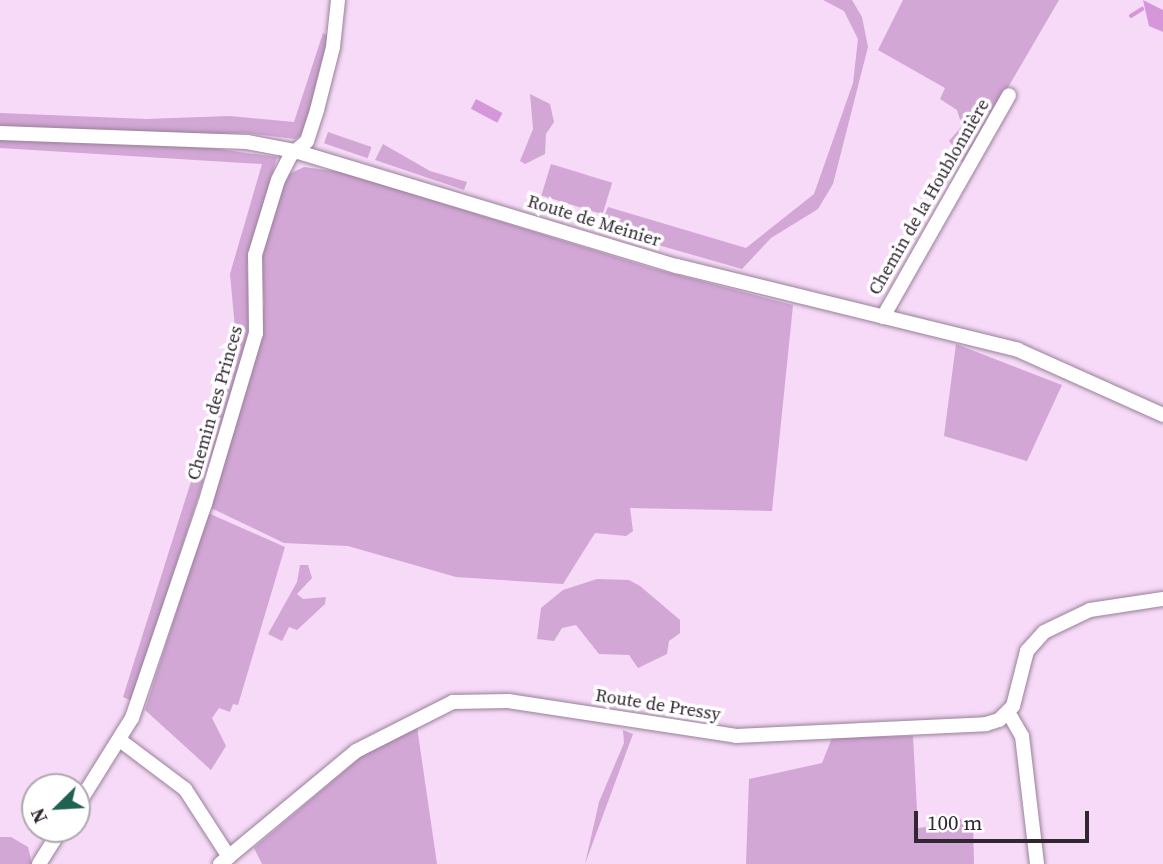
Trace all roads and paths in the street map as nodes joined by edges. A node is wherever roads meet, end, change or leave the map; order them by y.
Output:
1 (338, 0) edge
2 (1009, 95) dead end
3 (0, 132) edge
4 (295, 151) junction
5 (883, 317) junction
6 (1163, 415) edge
7 (1163, 600) edge
8 (1008, 712) junction
9 (645, 725) junction
10 (636, 740) dead end
11 (121, 741) junction
12 (91, 785) edge
13 (52, 843) edge
14 (225, 860) edge
15 (39, 864) edge
16 (1037, 864) edge

1 - 4 street, Chemin des Princes
2 - 5 street, Chemin de la Houblonnière
3 - 4 street, Route de Meinier
4 - 5 street, Route de Meinier
4 - 11 street, Chemin des Princes
5 - 6 street, Route de Meinier
7 - 8 street
8 - 9 street, Route de Pressy
8 - 16 street
9 - 10 street
9 - 14 street, Route de Pressy
11 - 12 street, Chemin des Princes
11 - 14 street
13 - 15 street

